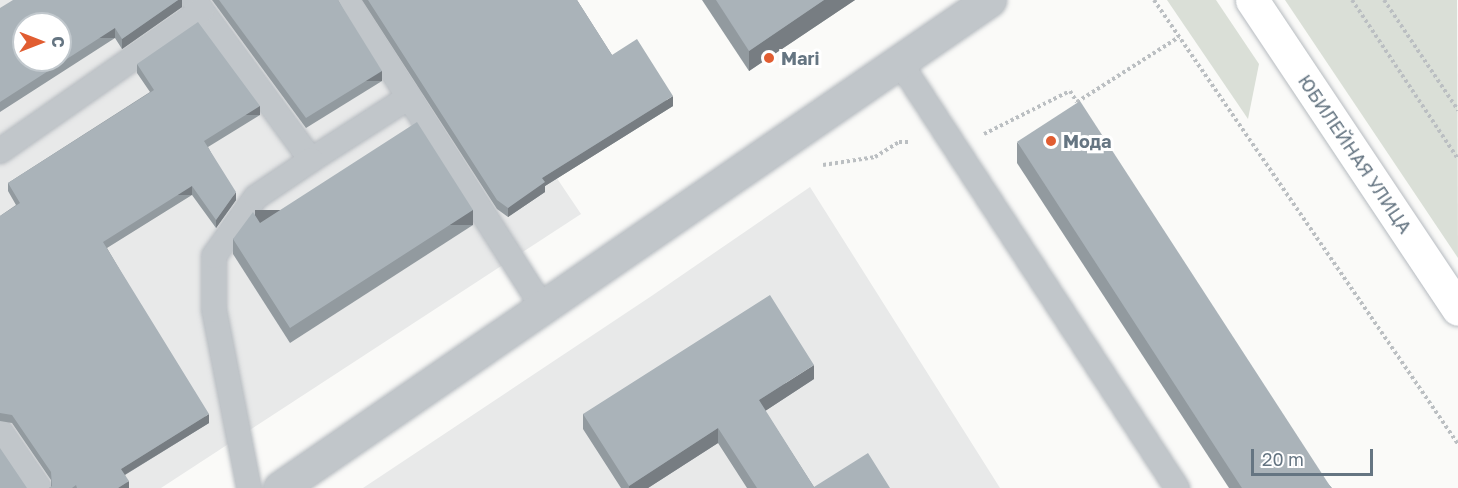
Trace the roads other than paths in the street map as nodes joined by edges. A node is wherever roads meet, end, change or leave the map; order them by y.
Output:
1 (347, 0) edge
2 (989, 0) edge
3 (1252, 0) edge
4 (198, 5) edge
5 (899, 61) junction
6 (410, 97) junction
7 (0, 151) edge
8 (311, 160) junction
9 (544, 309) junction
10 (1458, 309) edge
11 (0, 431) edge
12 (39, 488) edge
13 (249, 488) edge
14 (280, 488) edge
15 (1177, 488) edge

1 - 6 lane
2 - 5 street
3 - 10 main road, ЮБИЛЕЙНАЯ УЛИЦА
4 - 7 lane
4 - 8 lane
5 - 9 street
5 - 15 lane
6 - 8 lane
6 - 9 lane
8 - 13 lane
9 - 14 street
11 - 12 lane

